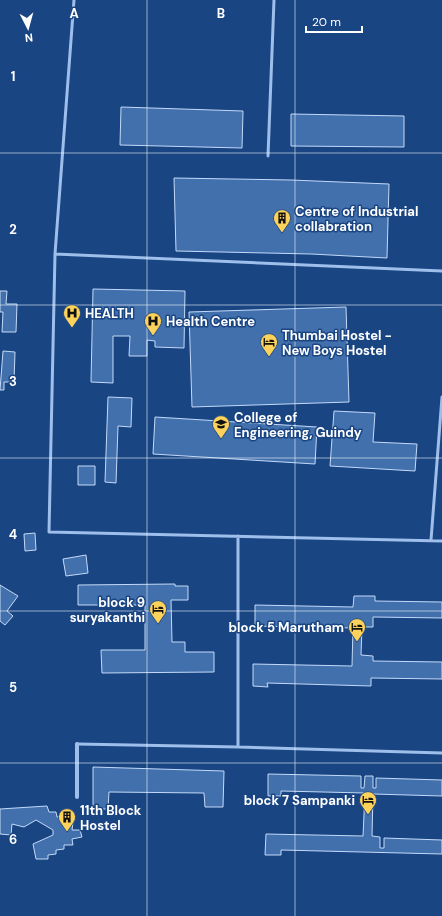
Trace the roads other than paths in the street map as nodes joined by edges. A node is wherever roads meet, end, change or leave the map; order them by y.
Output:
1 (74, 0) edge
2 (274, 0) edge
3 (268, 156) dead end
4 (55, 254) junction
5 (442, 271) edge
6 (442, 397) edge
7 (238, 536) junction
8 (432, 540) junction
9 (442, 541) edge
10 (77, 744) joint
11 (238, 747) junction
12 (442, 753) edge
13 (77, 797) dead end

1 - 4 lane
2 - 3 lane
4 - 5 lane
4 - 7 lane
6 - 8 lane
7 - 8 lane
7 - 11 lane
8 - 9 lane
10 - 11 lane
10 - 13 street
11 - 12 lane

